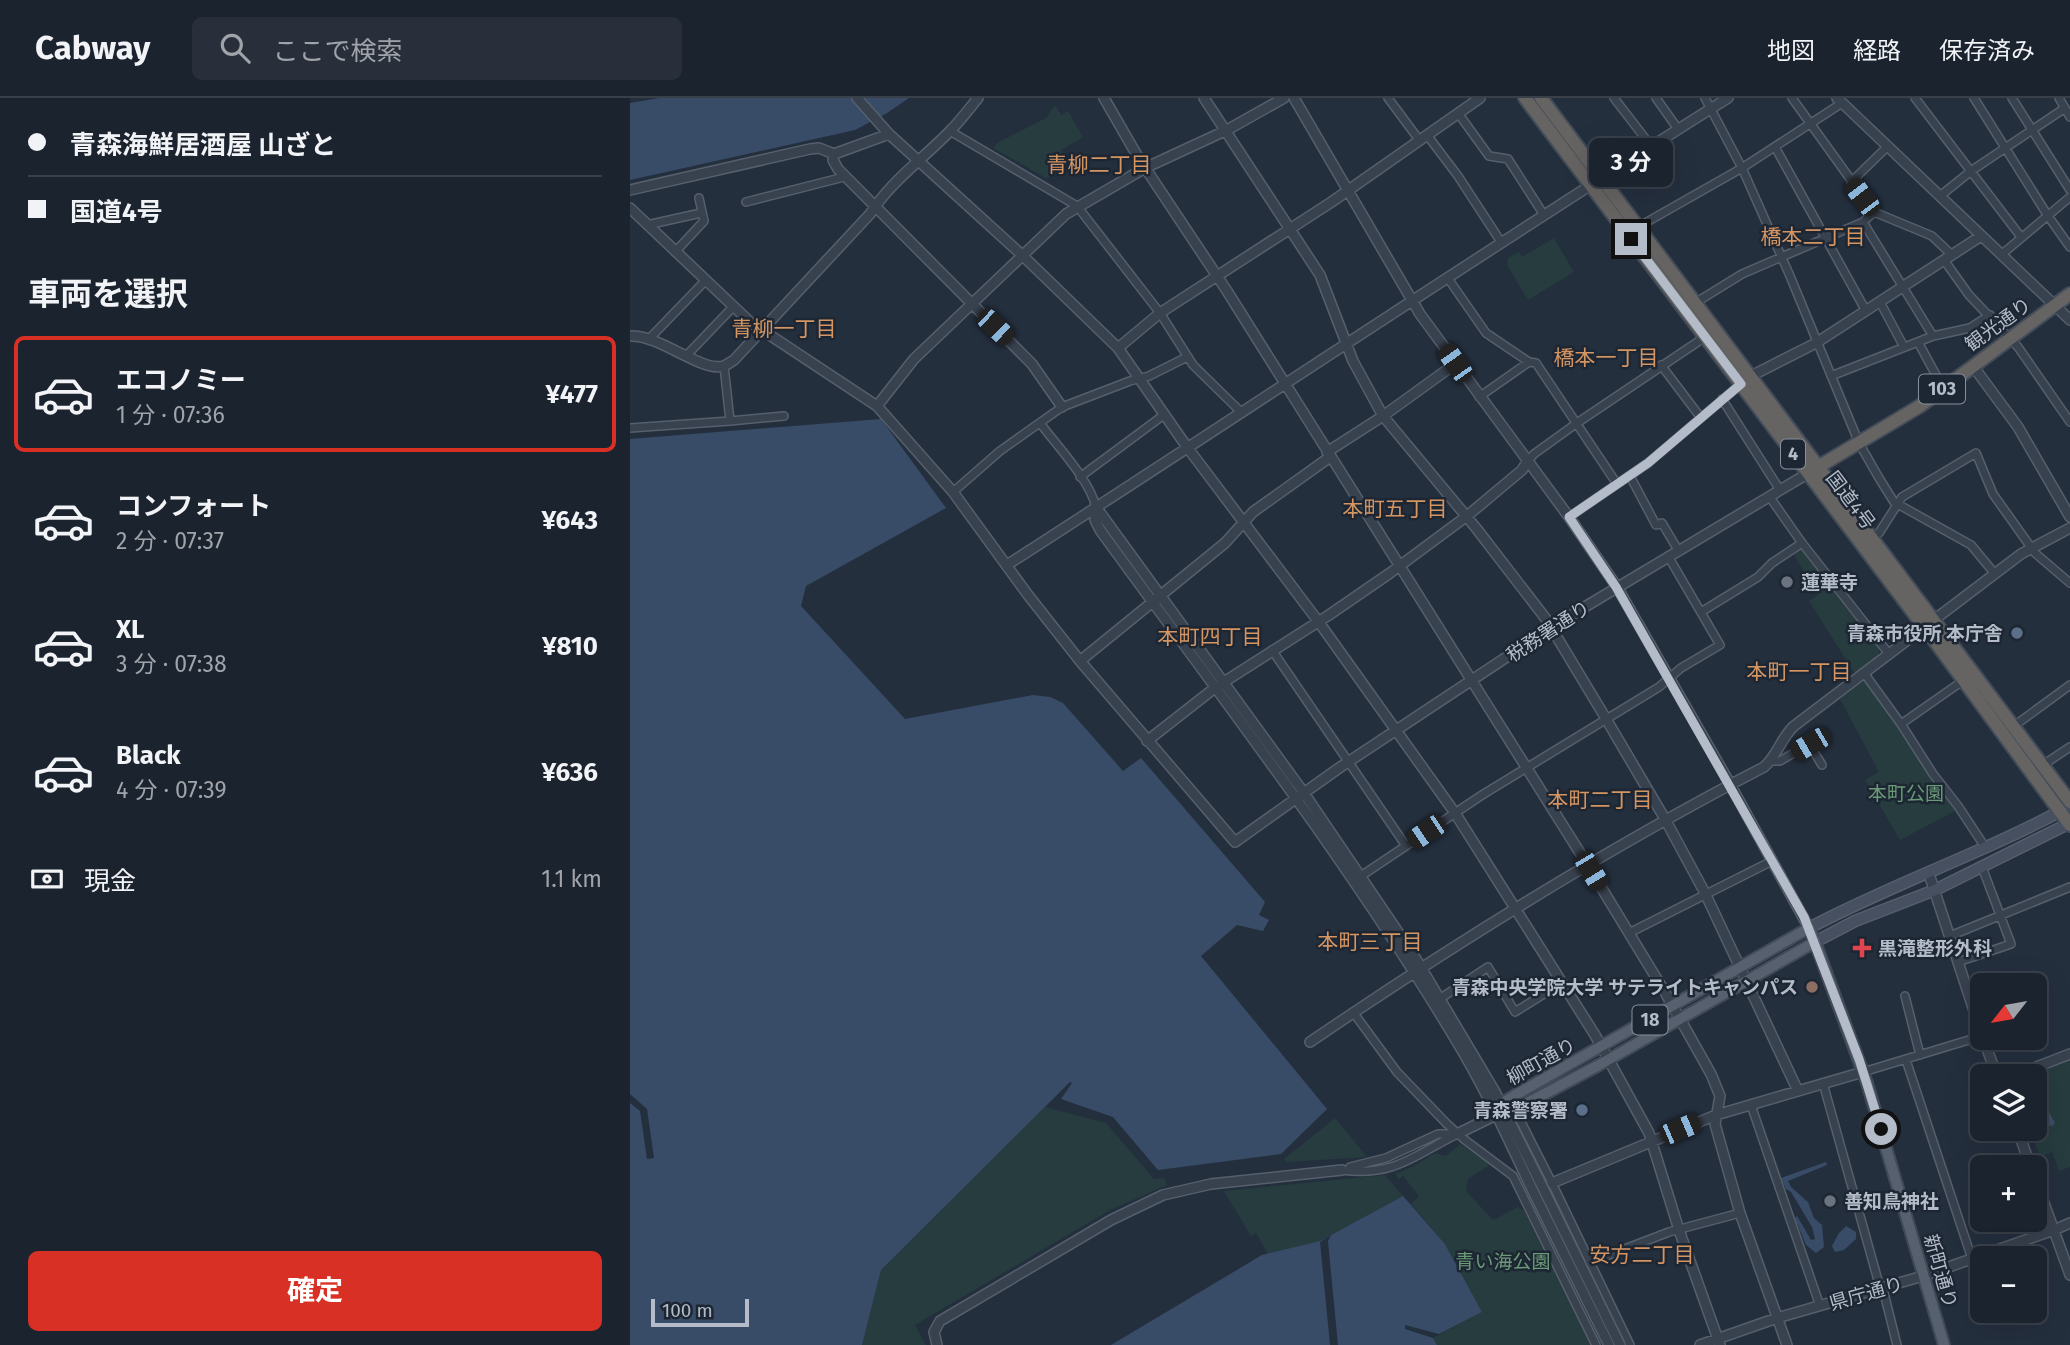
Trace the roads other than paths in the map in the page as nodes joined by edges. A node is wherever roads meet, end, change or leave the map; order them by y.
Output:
1 (857, 98) edge
2 (978, 98) edge
3 (1104, 98) edge
4 (1204, 98) edge
5 (1284, 98) edge
6 (1294, 98) edge
7 (1388, 98) edge
8 (1480, 98) edge
9 (1525, 98) edge
10 (1541, 98) edge
11 (1614, 98) edge
12 (1656, 98) edge
13 (1705, 98) edge
14 (1728, 98) edge
15 (1792, 98) edge
16 (1915, 98) edge
17 (1974, 98) edge
18 (2012, 98) edge
19 (2059, 98) edge
20 (1843, 100) edge
21 (2065, 108) junction
22 (1711, 109) junction
23 (1458, 113) junction
24 (2070, 117) edge
25 (1811, 124) junction
26 (1678, 129) junction
27 (1227, 130) junction
28 (2033, 130) junction
29 (950, 131) junction
30 (889, 134) junction
31 (1423, 138) junction
32 (1651, 146) junction
33 (1888, 146) junction
34 (1774, 147) junction
35 (2006, 148) junction
36 (834, 154) junction
37 (918, 160) junction
38 (1145, 168) junction
39 (1742, 168) junction
40 (1971, 171) junction
41 (845, 177) junction
42 (1595, 181) junction
43 (1851, 181) junction
44 (630, 190) edge
45 (2070, 190) edge
46 (1348, 191) junction
47 (1940, 196) junction
48 (2070, 197) edge
49 (699, 198) dead end
50 (746, 202) dead end
51 (1077, 206) junction
52 (874, 207) junction
53 (630, 208) edge
54 (1874, 212) junction
55 (701, 213) junction
56 (1544, 215) junction
57 (2048, 216) junction
58 (1863, 222) junction
59 (647, 225) junction
60 (1638, 227) junction
61 (1291, 228) junction
62 (1981, 236) junction
63 (2021, 237) junction
64 (1826, 238) junction
65 (1502, 242) junction
66 (2070, 247) edge
67 (675, 252) junction
68 (2001, 254) junction
69 (1022, 255) junction
70 (1782, 256) junction
71 (1948, 257) junction
72 (1217, 277) junction
73 (1447, 277) junction
74 (705, 281) junction
75 (1904, 287) junction
76 (2070, 294) edge
77 (1411, 299) junction
78 (1880, 302) junction
79 (1695, 303) junction
80 (973, 304) junction
81 (2054, 306) junction
82 (732, 307) junction
83 (1866, 311) junction
84 (1160, 313) junction
85 (1990, 315) junction
86 (2070, 320) edge
87 (761, 329) junction
88 (630, 336) edge
89 (1933, 336) junction
90 (1705, 337) junction
91 (650, 338) junction
92 (2010, 339) junction
93 (1919, 342) junction
94 (1816, 343) junction
95 (1346, 345) junction
96 (1905, 347) junction
97 (1118, 348) junction
98 (687, 356) junction
99 (1187, 357) junction
100 (1529, 362) junction
101 (1455, 363) junction
102 (1661, 365) junction
103 (724, 366) junction
104 (1973, 366) junction
105 (1831, 376) junction
106 (1139, 378) junction
107 (1746, 380) junction
108 (1285, 384) junction
109 (1943, 388) junction
110 (1479, 397) junction
111 (1722, 399) junction
112 (877, 406) junction
113 (1062, 407) junction
114 (1241, 412) junction
115 (1165, 414) junction
116 (784, 416) dead end
117 (1383, 416) junction
118 (1701, 418) junction
119 (730, 421) junction
120 (1040, 422) junction
121 (2070, 422) edge
122 (1577, 423) junction
123 (630, 428) edge
124 (1859, 443) junction
125 (1187, 447) junction
126 (1328, 454) junction
127 (1527, 462) junction
128 (1812, 470) junction
129 (1630, 476) junction
130 (1080, 478) junction
131 (1617, 484) junction
132 (1780, 489) junction
133 (953, 492) junction
134 (1769, 496) junction
135 (1898, 503) junction
136 (1096, 507) junction
137 (1467, 516) junction
138 (1569, 517) junction
139 (2070, 517) edge
140 (1243, 524) junction
141 (2070, 528) edge
142 (1873, 538) junction
143 (1802, 543) junction
144 (2031, 548) junction
145 (1678, 550) junction
146 (1668, 556) junction
147 (1007, 565) junction
148 (1398, 566) junction
149 (1995, 574) junction
150 (2070, 583) edge
151 (1616, 587) junction
152 (1155, 598) junction
153 (1701, 612) junction
154 (1318, 621) junction
155 (1930, 624) junction
156 (1551, 628) junction
157 (1272, 649) junction
158 (1889, 654) junction
159 (1080, 661) junction
160 (1864, 673) junction
161 (1669, 678) junction
162 (1471, 680) junction
163 (1964, 680) junction
164 (1220, 684) junction
165 (2070, 685) edge
166 (1606, 719) junction
167 (1901, 724) junction
168 (2014, 726) junction
169 (1395, 731) junction
170 (1147, 741) junction
171 (2070, 747) edge
172 (1771, 761) junction
173 (1349, 762) junction
174 (1822, 765) dead end
175 (2043, 765) junction
176 (1527, 767) junction
177 (1730, 784) junction
178 (1300, 796) junction
179 (2067, 806) edge
180 (1455, 813) junction
181 (1665, 819) junction
182 (2070, 824) edge
183 (1406, 846) junction
184 (1985, 848) junction
185 (1772, 861) junction
186 (1587, 864) junction
187 (1982, 867) junction
188 (1929, 874) junction
189 (1361, 876) junction
190 (2070, 887) edge
191 (1935, 890) junction
192 (1705, 893) junction
193 (1516, 908) junction
194 (2001, 915) junction
195 (1809, 928) junction
196 (1629, 933) junction
197 (1950, 936) junction
198 (1815, 942) junction
199 (1958, 962) junction
200 (1740, 968) junction
201 (1418, 970) junction
202 (1746, 981) junction
203 (1563, 982) junction
204 (1905, 996) dead end
205 (1441, 998) junction
206 (1970, 998) edge
207 (1673, 1006) junction
208 (1353, 1012) junction
209 (1680, 1019) junction
210 (1970, 1041) edge
211 (1310, 1042) dead end
212 (1602, 1047) junction
213 (2070, 1054) edge
214 (1920, 1055) junction
215 (1609, 1059) junction
216 (1906, 1060) junction
217 (2044, 1064) edge
218 (1863, 1072) junction
219 (1823, 1083) junction
220 (1798, 1091) junction
221 (1751, 1105) junction
222 (1505, 1111) junction
223 (1716, 1115) junction
224 (1456, 1134) junction
225 (1652, 1142) junction
226 (1342, 1170) junction
227 (1535, 1182) junction
228 (1552, 1182) junction
229 (2047, 1211) edge
230 (1740, 1213) junction
231 (2070, 1223) edge
232 (1679, 1230) junction
233 (2054, 1230) junction
234 (2009, 1246) edge
235 (1970, 1253) edge
236 (1970, 1260) edge
237 (1590, 1262) junction
238 (1563, 1275) junction
239 (2070, 1275) edge
240 (1923, 1276) junction
241 (1883, 1288) junction
242 (1820, 1306) junction
243 (1777, 1318) junction
244 (1719, 1342) edge
245 (937, 1345) edge
246 (1596, 1345) edge
247 (1609, 1345) edge
248 (1620, 1345) edge
249 (1630, 1345) edge
250 (1700, 1345) edge
251 (1787, 1345) edge
252 (1895, 1345) edge
253 (1944, 1345) edge

1 - 30 street
2 - 29 street
3 - 38 street
4 - 27 street
5 - 27 street
6 - 46 street
7 - 31 street
8 - 23 street
9 - 42 highway, 国道4号 / 4
10 - 42 highway, 国道4号 / 4
11 - 32 street
12 - 26 street
13 - 22 street
14 - 22 street
15 - 25 street
16 - 40 street
17 - 35 street
18 - 28 street
19 - 21 street
20 - 25 street
20 - 33 street
21 - 24 street
21 - 28 street
22 - 26 street
22 - 39 street
23 - 31 street
23 - 56 street
25 - 34 street
25 - 43 street
26 - 32 street
27 - 38 street
27 - 61 street
28 - 35 street
28 - 45 street
29 - 37 street
29 - 51 street
30 - 36 street
30 - 37 street
31 - 46 street
31 - 65 street
32 - 42 street
33 - 43 street
33 - 47 street
34 - 39 street
34 - 64 street
35 - 40 street
35 - 57 street
36 - 41 street
36 - 44 street
37 - 52 street
37 - 69 street
38 - 51 street
38 - 72 street
39 - 60 street
39 - 70 street
40 - 47 street
40 - 63 street
41 - 50 street
41 - 52 street
42 - 56 street
42 - 60 highway, 国道4号 / 4
42 - 90 highway, 国道4号 / 4
43 - 54 street
46 - 61 street
46 - 77 street
47 - 62 street
48 - 57 street
49 - 55 street
51 - 69 street
51 - 84 street
52 - 80 street
52 - 87 street
53 - 59 street
54 - 58 street
54 - 71 street
55 - 59 street
55 - 67 street
56 - 65 street
57 - 63 street
57 - 66 street
58 - 64 street
58 - 75 street
59 - 67 street
60 - 79 highway, 国道4号 / 4
61 - 72 street
61 - 95 street
62 - 68 street
62 - 71 street
63 - 68 street
64 - 70 street
64 - 83 street
65 - 73 street
67 - 74 street
68 - 81 street
69 - 80 street
69 - 97 street
70 - 79 street
70 - 94 street
71 - 75 street
71 - 85 street
72 - 84 street
72 - 108 street
73 - 77 street
73 - 100 street
74 - 82 street
74 - 91 street
75 - 78 street
75 - 89 street
76 - 81 highway, 観光通り / 103
77 - 95 street
77 - 101 street
78 - 83 street
78 - 96 street
79 - 107 highway, 国道4号 / 4
80 - 112 street
80 - 113 street
81 - 86 street
81 - 92 highway, 観光通り / 103
82 - 87 street
82 - 98 street
83 - 94 street
84 - 97 street
84 - 99 street
85 - 89 street
85 - 92 street
87 - 103 street
87 - 112 street
88 - 91 street
89 - 93 street
90 - 102 street
90 - 107 highway, 国道4号 / 4
91 - 98 street
92 - 104 highway, 観光通り / 103
92 - 121 street
93 - 96 street
93 - 109 street
94 - 105 street
94 - 107 street
95 - 108 street
95 - 117 street
96 - 105 street
97 - 106 street
98 - 103 street
99 - 106 street
99 - 114 street
100 - 110 street
100 - 122 street
101 - 110 street
101 - 117 street
102 - 118 street
102 - 122 street
103 - 119 street
104 - 109 highway, 観光通り / 103
104 - 139 street
105 - 124 street
106 - 113 street
106 - 115 street
107 - 111 street
107 - 128 highway, 国道4号 / 4
108 - 114 street
108 - 126 street
109 - 124 highway, 観光通り / 103
110 - 127 street
111 - 118 street
111 - 132 street
112 - 133 street
113 - 120 street
114 - 125 street
115 - 125 street
115 - 130 street
116 - 119 street
117 - 126 street
117 - 137 street
118 - 129 street
119 - 123 street
120 - 130 street
120 - 133 street
122 - 127 street
122 - 131 street
124 - 128 highway, 観光通り / 103
124 - 135 street
125 - 136 street
125 - 140 street
126 - 140 street
126 - 148 street
127 - 137 street
127 - 138 street
128 - 132 street, 税務署通り
128 - 142 highway, 国道4号 / 4
128 - 155 highway, 国道4号 / 4
129 - 131 street
129 - 145 street
130 - 136 street
131 - 138 street
132 - 134 street, 税務署通り
133 - 147 street
134 - 143 street
134 - 145 street, 税務署通り
135 - 142 street
135 - 144 street
135 - 149 street
136 - 147 street
136 - 152 street
137 - 148 street
137 - 156 street
138 - 151 street
140 - 152 street
140 - 154 street
141 - 144 street
142 - 155 highway, 国道4号 / 4
143 - 153 street
143 - 158 street
144 - 149 street
144 - 150 street
145 - 146 street, 税務署通り
146 - 151 street, 税務署通り
146 - 153 street
147 - 159 street
148 - 154 street
148 - 162 street
149 - 155 street
151 - 156 street, 税務署通り
151 - 161 street
152 - 159 street
152 - 164 street
153 - 161 street
154 - 157 street
154 - 169 street
155 - 158 street
155 - 163 highway, 国道4号 / 4
155 - 168 highway, 国道4号 / 4
156 - 162 street, 税務署通り
156 - 166 street
157 - 164 street
157 - 173 street
158 - 160 street
159 - 170 street
160 - 167 street
160 - 172 street
161 - 166 street
161 - 177 street
162 - 169 street, 税務署通り
162 - 176 street
163 - 167 street
163 - 179 highway, 国道4号 / 4
164 - 170 street
164 - 178 street
165 - 168 street
166 - 176 street
166 - 181 street
167 - 184 street
168 - 175 highway, 国道4号 / 4
169 - 173 street, 税務署通り
169 - 180 street
170 - 178 street, 税務署通り
171 - 175 street
172 - 174 street
172 - 177 street
173 - 178 street, 税務署通り
173 - 183 street
175 - 179 highway, 国道4号 / 4
176 - 180 street
176 - 186 street
177 - 181 street
177 - 185 street
178 - 189 street
178 - 201 street
179 - 182 highway, 国道4号 / 4
179 - 184 main road, 柳町通り
180 - 183 street
180 - 193 street
181 - 186 street
181 - 192 street
182 - 187 main road, 柳町通り
183 - 189 street
184 - 188 main road, 柳町通り
185 - 192 street
185 - 195 street
186 - 193 street
186 - 196 street
187 - 191 main road, 柳町通り
187 - 194 street
188 - 191 street
188 - 195 main road, 柳町通り
189 - 201 street
190 - 194 street
191 - 197 street
191 - 198 main road, 柳町通り
192 - 196 street
192 - 200 street
193 - 201 street
193 - 203 street
194 - 197 street
194 - 199 street
195 - 198 main road, 新町通り
195 - 200 main road, 柳町通り / 18
196 - 207 street
197 - 199 street
198 - 202 main road, 柳町通り / 18
198 - 218 main road, 新町通り
199 - 206 street
200 - 202 street
200 - 207 main road, 柳町通り / 18
201 - 205 street
201 - 208 street
201 - 222 street
202 - 209 main road, 柳町通り / 18
202 - 220 street
203 - 205 street
203 - 212 street
204 - 214 street
205 - 222 street
207 - 209 street
207 - 212 main road, 柳町通り / 18
208 - 211 street
208 - 224 street
209 - 215 main road, 柳町通り / 18
209 - 223 street
210 - 214 street
212 - 215 street
212 - 222 main road, 柳町通り / 18
213 - 217 street
214 - 216 street
215 - 222 main road, 柳町通り / 18
215 - 225 street
216 - 218 street
216 - 235 street
218 - 219 street
218 - 240 main road, 新町通り
219 - 220 street
219 - 241 street
220 - 221 street
221 - 223 street
221 - 242 street
222 - 224 street
222 - 227 street
222 - 228 street
223 - 225 street
223 - 230 street
224 - 226 street
224 - 226 street
224 - 238 street
225 - 228 street
225 - 232 street
226 - 245 street
227 - 247 street, bridge
227 - 248 street, bridge
228 - 237 street
229 - 233 street
230 - 232 street
230 - 243 street
231 - 233 street, 県庁通り
232 - 237 street
232 - 244 street
233 - 234 street, 県庁通り
233 - 239 street
236 - 240 street, 県庁通り
237 - 238 street
237 - 249 street
238 - 246 street
240 - 241 street, 県庁通り
240 - 253 main road, 新町通り
241 - 242 street, 県庁通り
241 - 252 street
242 - 243 street, 県庁通り
243 - 244 street, 県庁通り
243 - 251 street
244 - 250 street, 県庁通り

